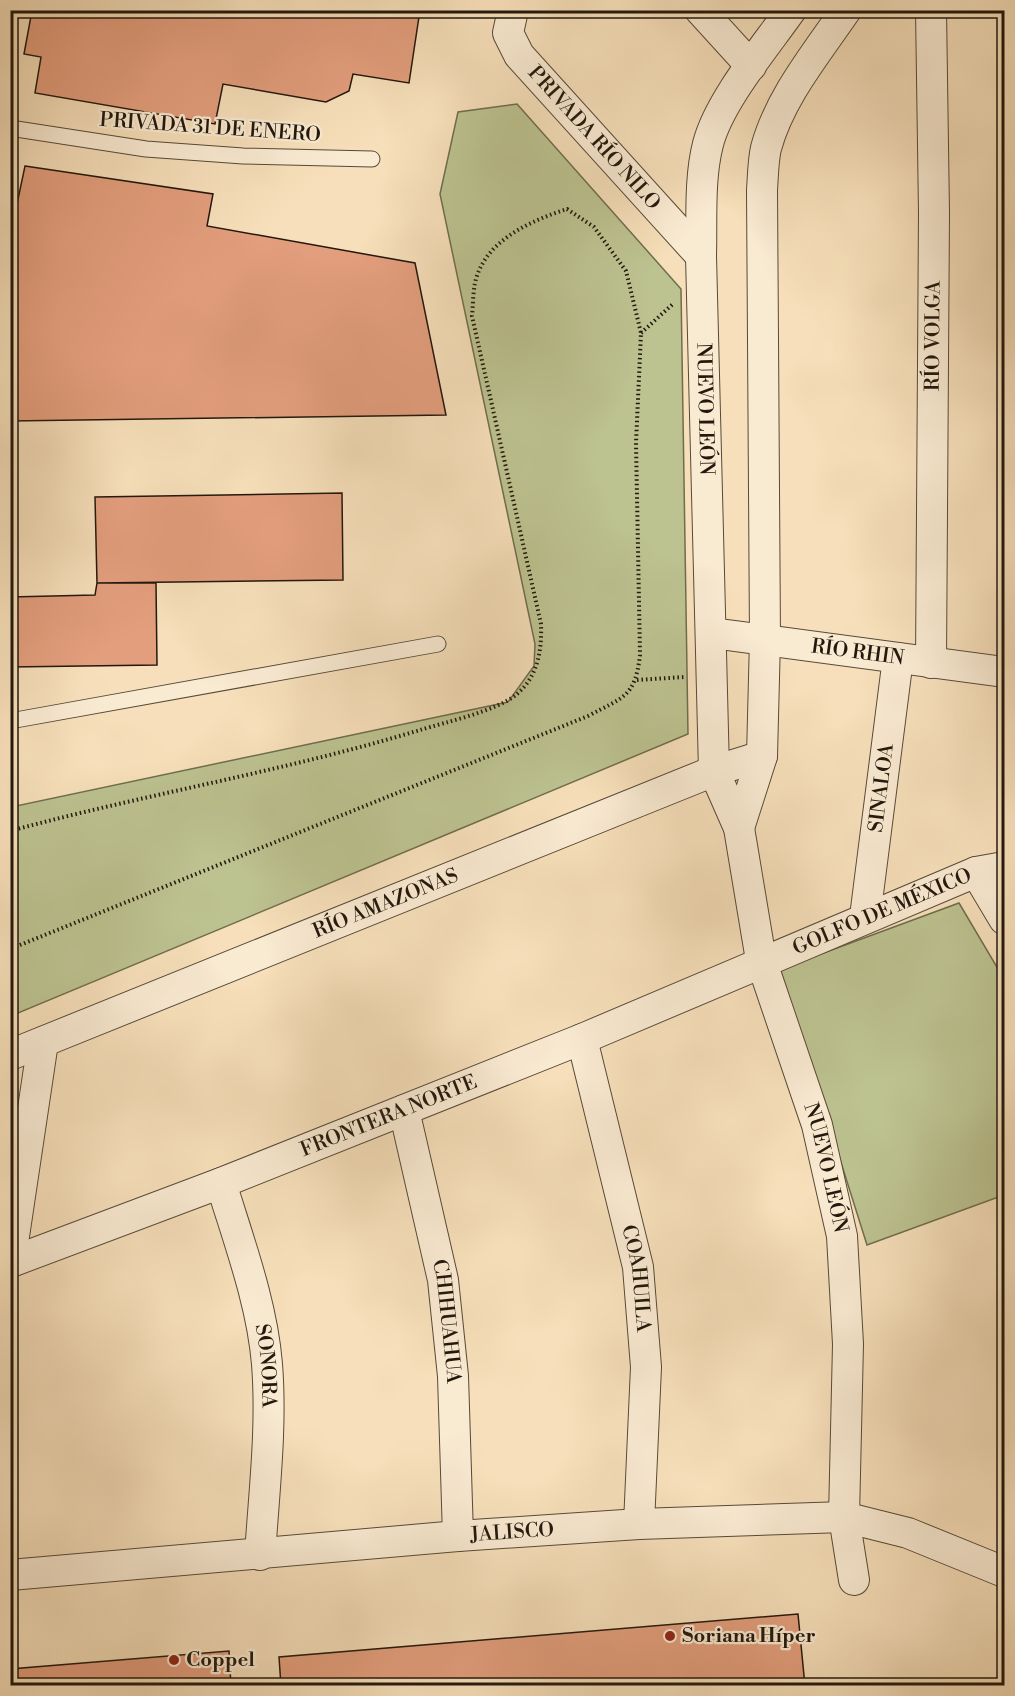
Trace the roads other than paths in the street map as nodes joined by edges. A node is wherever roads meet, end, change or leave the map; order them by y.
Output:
1 (513, 10) edge
2 (700, 10) edge
3 (791, 10) edge
4 (846, 10) edge
5 (931, 10) edge
6 (751, 66) junction
7 (10, 128) edge
8 (372, 159) dead end
9 (701, 256) junction
10 (712, 633) junction
11 (765, 639) junction
12 (438, 644) dead end
13 (898, 658) junction
14 (931, 663) junction
15 (1005, 672) edge
16 (10, 722) edge
17 (762, 756) junction
18 (714, 771) junction
19 (739, 828) junction
20 (990, 869) edge
21 (865, 917) junction
22 (1005, 919) edge
23 (761, 960) junction
24 (582, 1038) junction
25 (43, 1042) junction
26 (10, 1055) edge
27 (404, 1110) junction
28 (221, 1183) junction
29 (11, 1262) edge
30 (844, 1517) junction
31 (639, 1524) junction
32 (458, 1536) junction
33 (260, 1555) junction
34 (1005, 1572) edge
35 (10, 1575) edge
36 (854, 1581) dead end

1 - 9 street, PRIVADA RÍO NILO
2 - 6 street
3 - 6 street, NUEVO LEÓN
4 - 11 street, NUEVO LEÓN
5 - 14 street, RÍO VOLGA
6 - 9 street, NUEVO LEÓN
7 - 8 lane, PRIVADA 31 DE ENERO
9 - 10 street, NUEVO LEÓN
10 - 11 street, RÍO RHIN
10 - 18 street, NUEVO LEÓN
11 - 13 street, RÍO RHIN
11 - 17 street, NUEVO LEÓN
12 - 16 lane
13 - 14 street, RÍO RHIN
13 - 21 street, SINALOA
14 - 15 street, RÍO RHIN
17 - 18 street, RÍO AMAZONAS
17 - 19 street, NUEVO LEÓN
18 - 19 street, NUEVO LEÓN
18 - 25 street, RÍO AMAZONAS
19 - 23 street, NUEVO LEÓN
20 - 21 street, GOLFO DE MÉXICO
20 - 22 street
21 - 23 street, GOLFO DE MÉXICO
23 - 24 street, FRONTERA NORTE
23 - 30 street, NUEVO LEÓN
24 - 27 street, FRONTERA NORTE
24 - 31 street, COAHUILA
25 - 26 street, RÍO AMAZONAS
25 - 29 street
27 - 28 street, FRONTERA NORTE
27 - 32 street, CHIHUAHUA
28 - 29 street, FRONTERA NORTE
28 - 33 street, SONORA
30 - 31 street, JALISCO
30 - 34 street, JALISCO
30 - 36 street, NUEVO LEÓN
31 - 32 street, JALISCO
32 - 33 street, JALISCO
33 - 35 street, JALISCO

